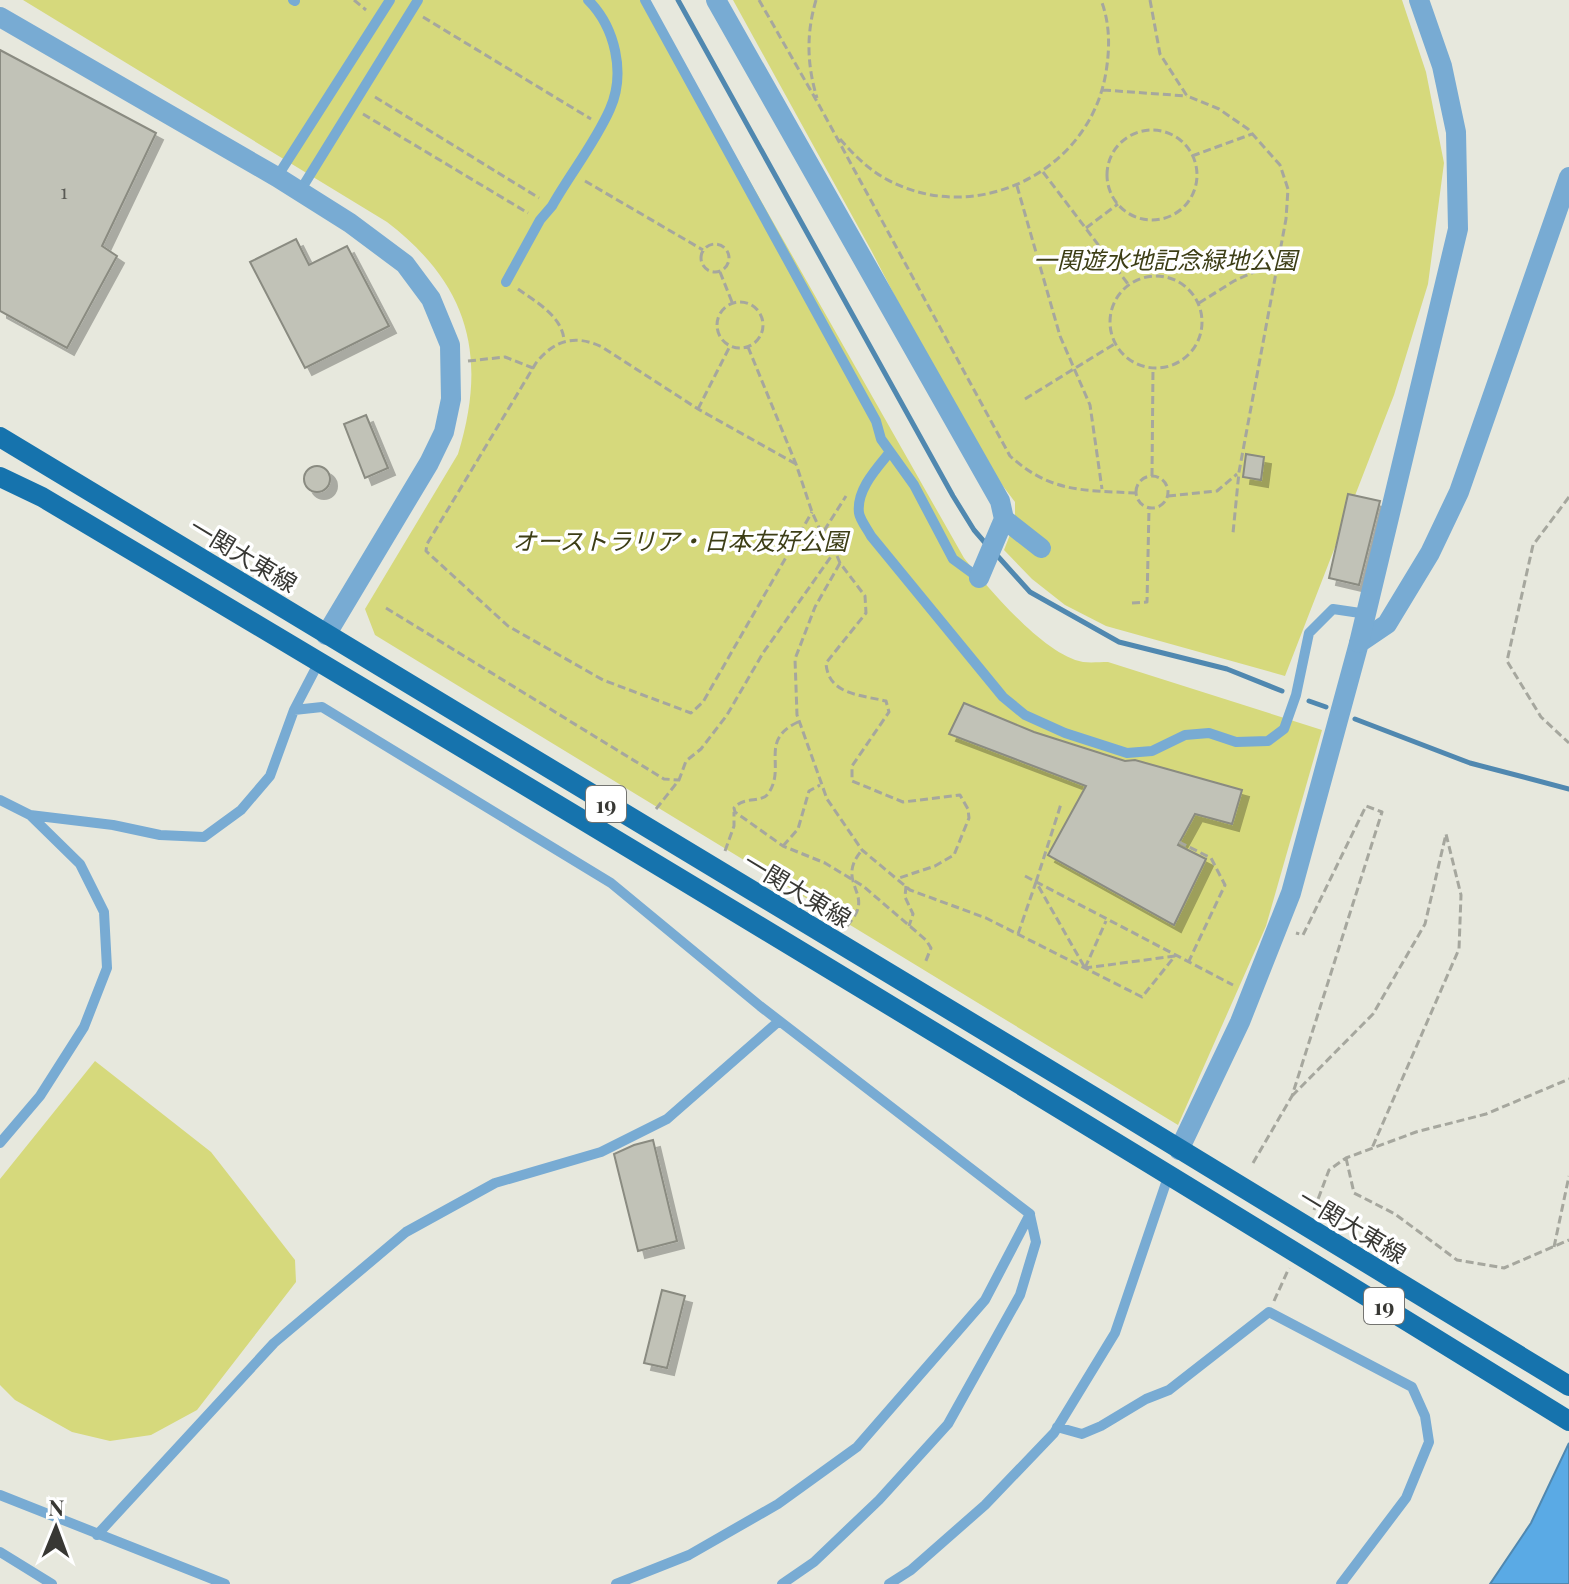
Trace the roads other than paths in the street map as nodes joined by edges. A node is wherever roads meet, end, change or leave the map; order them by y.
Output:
1 (390, 0) edge
2 (418, 0) edge
3 (588, 0) edge
4 (645, 0) edge
5 (716, 0) edge
6 (1419, 0) edge
7 (0, 17) edge
8 (277, 177) junction
9 (1569, 177) edge
10 (300, 191) junction
11 (506, 282) road end
12 (0, 437) edge
13 (890, 452) junction
14 (0, 477) edge
15 (1004, 519) junction
16 (1041, 548) dead end
17 (979, 578) joint
18 (1367, 614) junction
19 (326, 635) junction
20 (1359, 643) junction
21 (319, 662) junction
22 (294, 710) junction
23 (0, 800) edge
24 (30, 815) junction
25 (779, 1021) junction
26 (0, 1143) edge
27 (1179, 1150) junction
28 (1169, 1174) junction
29 (1030, 1214) junction
30 (1569, 1386) edge
31 (1569, 1421) edge
32 (1057, 1427) junction
33 (0, 1495) edge
34 (97, 1535) junction
35 (0, 1552) edge
36 (52, 1584) edge
37 (225, 1584) edge
38 (616, 1584) edge
39 (782, 1584) edge
40 (889, 1584) edge
41 (1341, 1584) edge

1 - 8 lane
2 - 10 lane
3 - 11 lane
4 - 13 lane
5 - 15 street
6 - 18 street
7 - 8 street
8 - 10 street
9 - 20 street
10 - 19 street
12 - 19 main road, 一関大東線 / 19
13 - 17 lane
13 - 18 lane
14 - 21 main road, 19
15 - 16 street
15 - 17 street
18 - 20 street
19 - 27 main road, 一関大東線 / 19
20 - 27 street
21 - 22 lane
21 - 28 main road, 19
22 - 24 lane
22 - 25 lane
23 - 24 lane
24 - 26 lane
25 - 29 lane
25 - 34 lane
27 - 30 main road, 一関大東線 / 19
28 - 31 main road, 19
28 - 32 lane
29 - 38 lane
29 - 39 lane
32 - 40 lane
32 - 41 lane
33 - 34 lane
34 - 37 lane
35 - 36 lane

